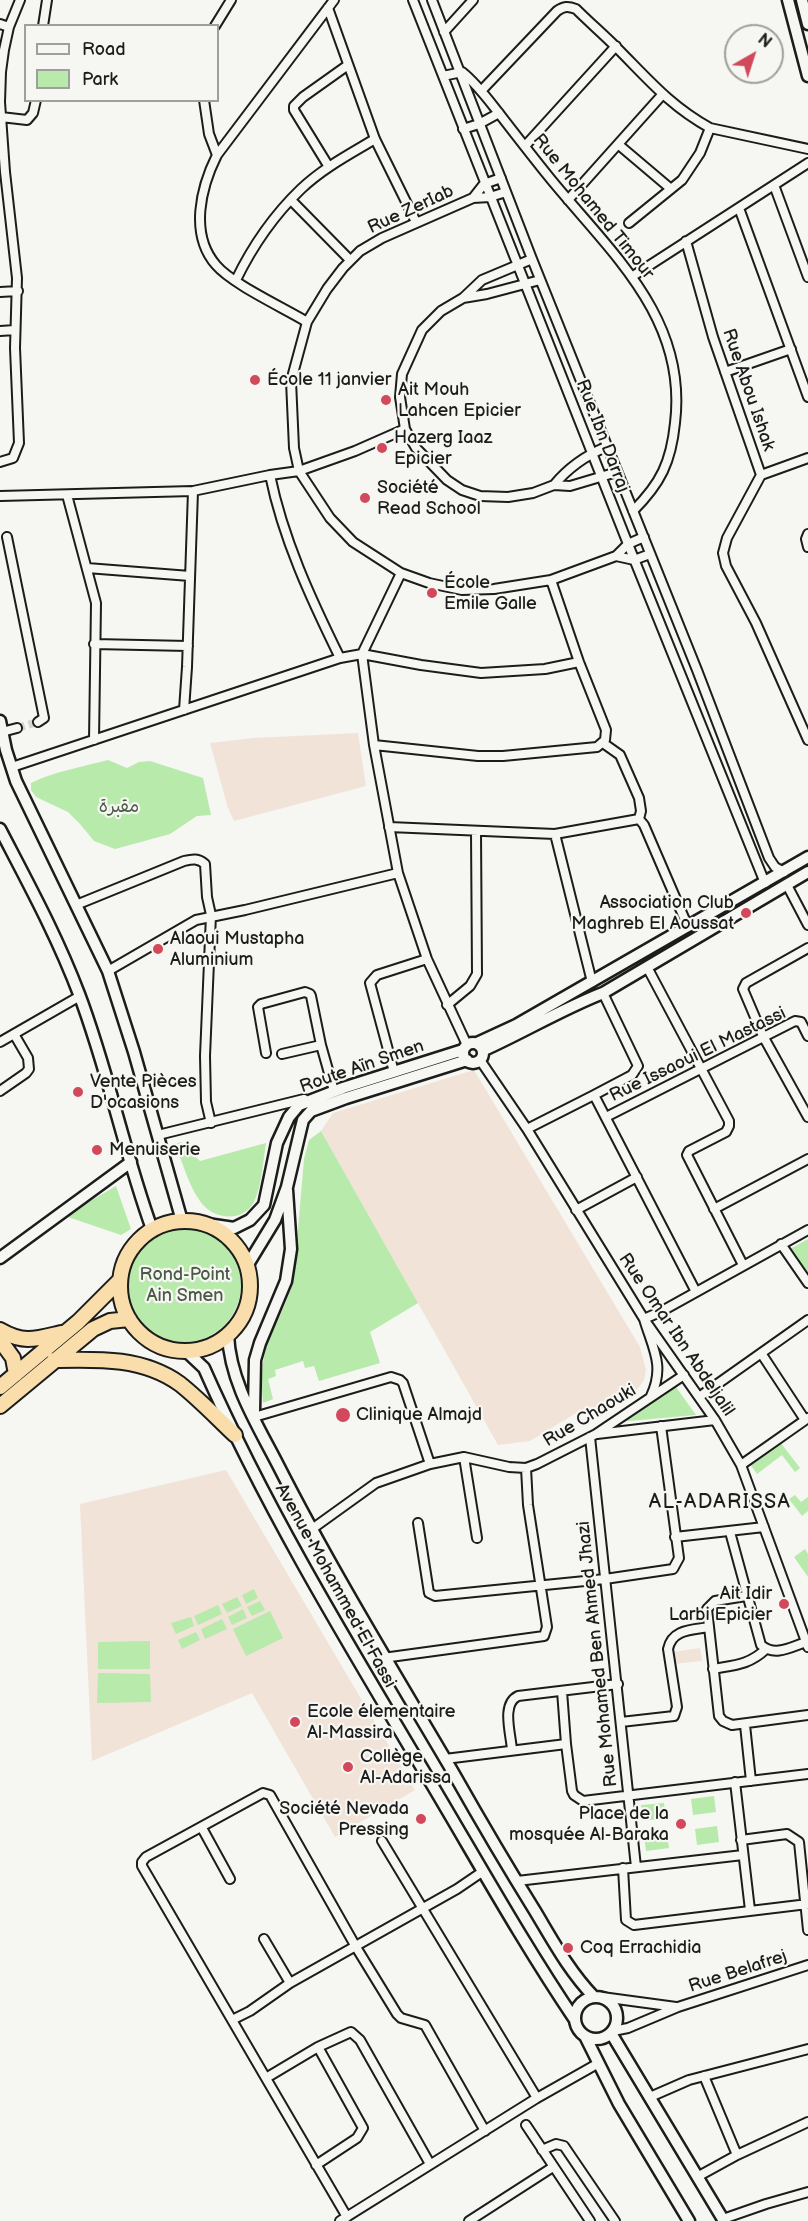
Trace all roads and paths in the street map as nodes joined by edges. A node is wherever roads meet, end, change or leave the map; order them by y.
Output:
1 (20, 0) edge
2 (46, 0) edge
3 (231, 0) edge
4 (334, 0) edge
5 (413, 0) edge
6 (432, 0) edge
7 (473, 0) edge
8 (788, 0) edge
9 (802, 0) edge
10 (328, 8) junction
11 (0, 24) edge
12 (43, 24) edge
13 (216, 24) edge
14 (808, 24) edge
15 (9, 27) junction
16 (444, 32) junction
17 (616, 46) junction
18 (348, 65) junction
19 (459, 71) junction
20 (443, 76) junction
21 (808, 76) edge
22 (481, 91) junction
23 (662, 95) junction
24 (36, 102) edge
25 (204, 102) edge
26 (499, 113) junction
27 (1, 117) edge
28 (480, 124) junction
29 (710, 128) junction
30 (463, 129) junction
31 (375, 139) junction
32 (619, 145) junction
33 (525, 146) junction
34 (808, 149) edge
35 (217, 155) junction
36 (808, 163) edge
37 (329, 167) junction
38 (3, 173) edge
39 (501, 177) junction
40 (484, 184) junction
41 (774, 185) junction
42 (671, 189) junction
43 (507, 192) junction
44 (490, 197) junction
45 (473, 198) junction
46 (291, 200) junction
47 (568, 201) junction
48 (739, 208) junction
49 (416, 222) junction
50 (629, 223) dead end
51 (687, 241) junction
52 (532, 259) junction
53 (351, 260) junction
54 (517, 265) junction
55 (633, 276) junction
56 (808, 277) edge
57 (236, 280) junction
58 (540, 280) junction
59 (525, 285) junction
60 (18, 291) junction
61 (0, 292) edge
62 (463, 298) junction
63 (307, 322) junction
64 (15, 330) junction
65 (0, 331) edge
66 (791, 349) junction
67 (725, 372) junction
68 (805, 381) edge
69 (808, 397) edge
70 (405, 429) junction
71 (606, 447) junction
72 (592, 453) junction
73 (808, 458) edge
74 (0, 462) edge
75 (299, 471) junction
76 (617, 472) junction
77 (270, 475) junction
78 (762, 475) junction
79 (602, 476) junction
80 (555, 485) junction
81 (193, 491) junction
82 (67, 495) junction
83 (0, 496) edge
84 (633, 511) junction
85 (808, 534) edge
86 (7, 537) dead end
87 (644, 537) junction
88 (628, 544) junction
89 (808, 547) edge
90 (650, 554) junction
91 (616, 556) junction
92 (634, 560) junction
93 (87, 568) junction
94 (401, 573) junction
95 (190, 576) junction
96 (551, 580) junction
97 (94, 644) junction
98 (188, 646) junction
99 (362, 654) junction
100 (340, 658) junction
101 (579, 662) junction
102 (697, 670) junction
103 (681, 676) junction
104 (184, 710) junction
105 (38, 722) dead end
106 (1, 726) edge
107 (17, 728) tunnel mouth
108 (94, 740) junction
109 (808, 740) edge
110 (603, 743) junction
111 (374, 745) junction
112 (12, 767) junction
113 (750, 809) junction
114 (736, 815) junction
115 (637, 818) junction
116 (389, 827) junction
117 (0, 829) edge
118 (476, 832) junction
119 (555, 834) junction
120 (808, 857) edge
121 (784, 872) junction
122 (808, 872) edge
123 (398, 873) junction
124 (765, 883) junction
125 (787, 885) junction
126 (76, 905) junction
127 (211, 915) junction
128 (808, 925) edge
129 (688, 927) junction
130 (808, 948) edge
131 (427, 959) junction
132 (647, 967) junction
133 (108, 971) junction
134 (592, 982) junction
135 (603, 993) junction
136 (80, 996) junction
137 (447, 1005) junction
138 (14, 1034) junction
139 (763, 1036) junction
140 (808, 1036) edge
141 (0, 1042) edge
142 (321, 1045) junction
143 (473, 1052) junction
144 (266, 1053) dead end
145 (282, 1054) dead end
146 (701, 1067) junction
147 (394, 1072) junction
148 (0, 1091) edge
149 (329, 1093) junction
150 (594, 1095) junction
151 (606, 1117) junction
152 (808, 1117) edge
153 (211, 1123) junction
154 (527, 1129) junction
155 (158, 1134) junction
156 (808, 1158) edge
157 (131, 1162) junction
158 (637, 1177) junction
159 (287, 1187) junction
160 (714, 1209) junction
161 (576, 1210) junction
162 (182, 1221) junction
163 (207, 1224) junction
164 (152, 1229) junction
165 (808, 1230) edge
166 (781, 1244) junction
167 (0, 1258) edge
168 (743, 1265) junction
169 (247, 1266) junction
170 (120, 1280) junction
171 (808, 1283) edge
172 (696, 1292) junction
173 (129, 1319) junction
174 (644, 1319) junction
175 (808, 1320) edge
176 (0, 1330) edge
177 (66, 1332) junction
178 (228, 1335) junction
179 (0, 1340) edge
180 (186, 1351) junction
181 (761, 1353) junction
182 (54, 1360) junction
183 (16, 1374) junction
184 (684, 1375) junction
185 (0, 1388) edge
186 (699, 1396) junction
187 (650, 1397) junction
188 (0, 1406) edge
189 (254, 1417) junction
190 (807, 1419) edge
191 (715, 1420) junction
192 (661, 1426) junction
193 (234, 1435) junction
194 (593, 1436) junction
195 (464, 1457) junction
196 (430, 1464) junction
197 (741, 1465) junction
198 (526, 1468) junction
199 (418, 1523) dead end
200 (764, 1527) junction
201 (312, 1530) junction
202 (730, 1532) junction
203 (675, 1537) junction
204 (477, 1538) dead end
205 (605, 1579) junction
206 (540, 1584) junction
207 (747, 1596) junction
208 (709, 1627) junction
209 (807, 1644) edge
210 (766, 1649) junction
211 (383, 1658) junction
212 (713, 1669) junction
213 (618, 1684) junction
214 (562, 1691) junction
215 (808, 1715) edge
216 (621, 1722) junction
217 (745, 1725) junction
218 (566, 1744) junction
219 (512, 1750) junction
220 (445, 1758) junction
221 (808, 1774) edge
222 (751, 1780) junction
223 (735, 1782) junction
224 (628, 1794) junction
225 (202, 1828) junction
226 (741, 1840) junction
227 (381, 1841) dead end
228 (743, 1855) junction
229 (636, 1867) junction
230 (623, 1868) junction
231 (482, 1872) junction
232 (230, 1880) dead end
233 (516, 1881) junction
234 (806, 1904) edge
235 (422, 1910) junction
236 (750, 1910) junction
237 (808, 1930) edge
238 (264, 1939) dead end
239 (356, 1947) junction
240 (808, 1965) edge
241 (290, 1983) junction
242 (598, 1997) junction
243 (678, 2007) junction
244 (232, 2020) junction
245 (575, 2020) junction
246 (612, 2032) junction
247 (585, 2036) junction
248 (318, 2047) junction
249 (808, 2049) edge
250 (597, 2064) junction
251 (704, 2076) junction
252 (266, 2078) junction
253 (650, 2097) junction
254 (537, 2098) junction
255 (808, 2122) edge
256 (526, 2125) dead end
257 (485, 2131) junction
258 (542, 2150) junction
259 (737, 2155) junction
260 (430, 2164) junction
261 (316, 2165) junction
262 (553, 2167) junction
263 (697, 2177) junction
264 (808, 2192) edge
265 (343, 2219) edge
266 (724, 2220) edge
267 (469, 2221) edge
268 (590, 2221) edge
269 (615, 2221) edge
270 (689, 2221) edge

1 - 15 street
2 - 12 street
3 - 13 street
4 - 10 street
5 - 20 street, Rue Ibn Darraj
6 - 16 street, Rue Ibn Darraj
7 - 16 street
8 - 21 main road
9 - 14 main road
10 - 18 street
10 - 35 street
11 - 15 street
15 - 27 street
16 - 19 street, Rue Ibn Darraj
17 - 22 street
17 - 23 street
17 - 33 street
18 - 31 street
18 - 37 street
19 - 20 street
19 - 22 street, Rue Mohamed Timour
19 - 28 street, Rue Ibn Darraj
20 - 30 street, Rue Ibn Darraj
22 - 26 street, Rue Mohamed Timour
23 - 29 street
23 - 32 street
24 - 27 street
25 - 35 street
26 - 28 street
26 - 33 street, Rue Mohamed Timour
27 - 38 street
28 - 30 street
28 - 39 street, Rue Ibn Darraj
29 - 34 street
29 - 42 street
30 - 40 street, Rue Ibn Darraj
31 - 37 street
31 - 49 street
32 - 42 street
32 - 47 street
33 - 47 street, Rue Mohamed Timour
35 - 57 street
36 - 41 street
37 - 46 street
38 - 60 street
39 - 40 street, Rue ZerIab
39 - 43 street, Rue Ibn Darraj
40 - 44 street, Rue Ibn Darraj
40 - 45 street, Rue ZerIab
41 - 48 street
41 - 56 street
42 - 50 street
43 - 44 street, Rue ZerIab
43 - 52 street, Rue Ibn Darraj
44 - 45 street, Rue ZerIab
44 - 54 street, Rue Ibn Darraj
45 - 49 street, Rue ZerIab
46 - 53 street
46 - 57 street
47 - 55 street, Rue Mohamed Timour
48 - 51 street
48 - 66 street
49 - 53 street, Rue ZerIab
51 - 55 street
51 - 67 street, Rue Abou Ishak
52 - 54 street
52 - 58 street, Rue Ibn Darraj
53 - 63 street, Rue ZerIab
54 - 59 street, Rue Ibn Darraj
54 - 62 street
55 - 84 street, Rue Mohamed Timour
57 - 63 street
58 - 59 street
58 - 71 street, Rue Ibn Darraj
59 - 62 street
59 - 72 street, Rue Ibn Darraj
60 - 61 street
60 - 64 street
62 - 70 street
63 - 75 street, Rue ZerIab
64 - 65 street
64 - 74 street
66 - 67 street
66 - 68 street
67 - 78 street, Rue Abou Ishak
68 - 69 street
70 - 75 street
70 - 80 street
71 - 72 street
71 - 76 street, Rue Ibn Darraj
72 - 79 street, Rue Ibn Darraj
72 - 80 street
73 - 78 street
75 - 77 street
75 - 94 street, Rue ZerIab
76 - 79 street
76 - 84 street, Rue Ibn Darraj
77 - 81 street
77 - 100 street
78 - 109 street, Rue Abou Ishak
79 - 80 street
79 - 88 street, Rue Ibn Darraj
81 - 82 street
81 - 95 street
82 - 83 street
82 - 93 street
84 - 87 street, Rue Ibn Darraj
85 - 89 street
86 - 105 street
87 - 88 street, Rue ZerIab
87 - 90 street, Rue Ibn Darraj
88 - 91 street, Rue ZerIab
88 - 92 street, Rue Ibn Darraj
90 - 92 street
90 - 102 street, Rue Ibn Darraj
91 - 92 street
91 - 96 street, Rue ZerIab
92 - 103 street, Rue Ibn Darraj
93 - 95 street
93 - 97 street
94 - 96 street, Rue ZerIab
94 - 99 street
95 - 98 street
96 - 101 street
97 - 98 street
97 - 108 street
98 - 104 street
99 - 100 street
99 - 101 street
99 - 111 street, Rue Omar Ibn Abdeljalil
100 - 104 street
101 - 110 street
102 - 103 street
102 - 113 street, Rue Ibn Darraj
103 - 114 street, Rue Ibn Darraj
104 - 108 street
106 - 107 street
106 - 112 main road
108 - 112 street
110 - 111 street
110 - 115 street
111 - 116 street, Rue Omar Ibn Abdeljalil
112 - 126 main road
113 - 114 street
113 - 121 street, Rue Ibn Darraj
114 - 124 street, Rue Ibn Darraj
115 - 119 street
115 - 129 street
116 - 118 street
116 - 123 street, Rue Omar Ibn Abdeljalil
117 - 136 main road
118 - 119 street
118 - 137 street
119 - 134 street
120 - 121 main road
121 - 124 main road
122 - 125 main road
123 - 127 street
123 - 131 street, Rue Omar Ibn Abdeljalil
124 - 129 main road
125 - 128 street
125 - 132 main road
126 - 127 street
126 - 133 main road
127 - 133 street
127 - 153 street
129 - 134 main road
130 - 139 street
131 - 137 street, Rue Omar Ibn Abdeljalil
131 - 147 street
132 - 135 main road
132 - 146 street
133 - 155 main road
134 - 143 main road
135 - 143 main road
135 - 150 street
136 - 138 street
136 - 157 main road
137 - 143 street, Rue Omar Ibn Abdeljalil
138 - 141 street
138 - 148 street
139 - 140 street, Rue Issaoui El Mastassi
139 - 146 street, Rue Issaoui El Mastassi
139 - 152 street
142 - 144 street
142 - 145 street
142 - 149 street
143 - 147 main road, Route Aïn Smen
143 - 154 street, Rue Omar Ibn Abdeljalil
143 - 159 main road, Route Aïn Smen
146 - 151 street, Rue Issaoui El Mastassi
146 - 160 street
147 - 149 main road, Route Aïn Smen
149 - 153 street
149 - 163 main road, Route Aïn Smen
150 - 151 street
150 - 154 street
151 - 158 street
153 - 155 street
154 - 161 street, Rue Omar Ibn Abdeljalil
155 - 162 main road
156 - 160 street
157 - 164 main road
157 - 167 main road
158 - 161 street
158 - 172 street
159 - 169 main road, Route Aïn Smen
159 - 189 main road
160 - 168 street
161 - 174 street, Rue Omar Ibn Abdeljalil
162 - 163 highway
162 - 164 highway
163 - 169 highway
164 - 170 highway
165 - 166 street
166 - 168 street
166 - 171 street
168 - 172 street
169 - 178 highway
170 - 173 highway
170 - 177 highway
172 - 174 street
173 - 180 highway
173 - 182 highway
174 - 184 street, Rue Omar Ibn Abdeljalil
174 - 187 street
175 - 181 street
176 - 177 highway
177 - 183 highway
178 - 180 highway
178 - 189 main road, Avenue Mohammed El Fassi
179 - 183 highway
180 - 193 main road, Avenue Mohammed El Fassi
181 - 186 street
181 - 190 street
182 - 188 highway
182 - 193 highway
183 - 185 highway
184 - 186 street, Rue Omar Ibn Abdeljalil
184 - 187 street, Rue Chaouki
186 - 191 street, Rue Omar Ibn Abdeljalil
187 - 194 street, Rue Chaouki
189 - 196 street
189 - 201 main road, Avenue Mohammed El Fassi
190 - 197 street
191 - 192 street
191 - 197 street, Rue Omar Ibn Abdeljalil
192 - 194 street
192 - 203 street
193 - 231 main road, Avenue Mohammed El Fassi
194 - 198 street, Rue Chaouki
194 - 205 street, Rue Mohamed Ben Ahmed Jhazi
195 - 196 street, Rue Chaouki
195 - 198 street, Rue Chaouki
195 - 204 street
196 - 201 street, Rue Chaouki
197 - 200 street, Rue Omar Ibn Abdeljalil
198 - 206 street
199 - 206 street
200 - 202 street
200 - 209 street, Rue Omar Ibn Abdeljalil
201 - 211 main road, Avenue Mohammed El Fassi
202 - 203 street
202 - 207 street
203 - 205 street
205 - 206 street
205 - 213 street, Rue Mohamed Ben Ahmed Jhazi
206 - 211 street
207 - 208 street
207 - 210 street
208 - 212 street
208 - 216 street
209 - 210 street
210 - 212 street
211 - 220 main road, Avenue Mohammed El Fassi
212 - 217 street
213 - 214 street
213 - 216 street, Rue Mohamed Ben Ahmed Jhazi
214 - 218 street
214 - 219 street
215 - 217 street
216 - 224 street, Rue Mohamed Ben Ahmed Jhazi
217 - 222 street
218 - 219 street
218 - 224 street
219 - 220 street
220 - 233 main road, Avenue Mohammed El Fassi
221 - 222 street
222 - 223 street
223 - 224 street
223 - 226 street
224 - 229 street, Rue Mohamed Ben Ahmed Jhazi
225 - 232 street
225 - 239 street
225 - 244 street
226 - 228 street
226 - 234 street
227 - 235 street
228 - 229 street
228 - 236 street
229 - 230 street
230 - 233 street
230 - 236 street
231 - 235 street
231 - 245 main road, Avenue Mohammed El Fassi
233 - 242 main road, Avenue Mohammed El Fassi
234 - 236 street
234 - 237 street
235 - 239 street
235 - 254 street
238 - 241 street
239 - 241 street
239 - 257 street
240 - 243 street, Rue Belafrej
241 - 244 street
242 - 243 street, Rue Belafrej
242 - 245 main road
242 - 246 main road, Avenue Mohammed El Fassi
243 - 246 street, Rue Belafrej
244 - 252 street
245 - 247 main road, Avenue Mohammed El Fassi
246 - 247 main road
246 - 253 main road, Avenue Mohammed El Fassi
247 - 250 main road, Avenue Mohammed El Fassi
248 - 252 street
248 - 260 street
248 - 261 street
249 - 251 street
250 - 254 street
250 - 270 main road, Avenue Mohammed El Fassi
251 - 253 street
251 - 259 street
252 - 261 street
253 - 263 main road, Avenue Mohammed El Fassi
254 - 257 street
255 - 259 street
256 - 258 street
257 - 260 street
258 - 262 street
258 - 269 street
259 - 263 street
260 - 265 street
261 - 265 street
262 - 267 street
262 - 268 street
263 - 266 main road, Avenue Mohammed El Fassi
264 - 266 street

